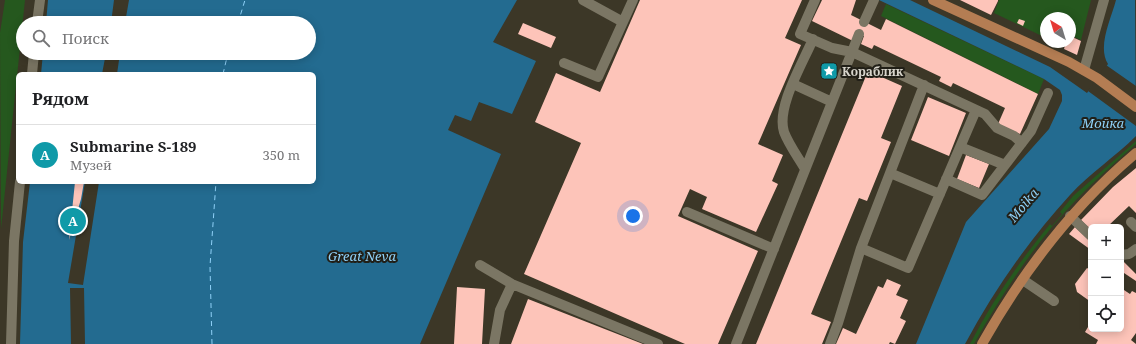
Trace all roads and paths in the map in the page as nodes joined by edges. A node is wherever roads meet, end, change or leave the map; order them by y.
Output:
1 (40, 0) edge
2 (583, 0) edge
3 (633, 0) edge
4 (815, 0) edge
5 (933, 0) edge
6 (1104, 0) edge
7 (874, 2) edge
8 (38, 16) edge
9 (622, 22) junction
10 (864, 22) dead end
11 (859, 34) dead end
12 (813, 39) junction
13 (852, 52) junction
14 (33, 60) edge
15 (564, 63) dead end
16 (1084, 70) junction
17 (32, 72) edge
18 (793, 84) junction
19 (924, 85) junction
20 (1048, 93) dead end
21 (832, 102) junction
22 (1136, 107) edge
23 (976, 110) junction
24 (1022, 143) junction
25 (960, 147) junction
26 (1136, 153) edge
27 (1005, 165) junction
28 (805, 170) junction
29 (890, 173) junction
30 (946, 179) junction
31 (20, 184) edge
32 (940, 194) junction
33 (687, 212) dead end
34 (1070, 216) junction
35 (1088, 233) edge
36 (862, 248) junction
37 (774, 249) junction
38 (1136, 249) edge
39 (1124, 255) edge
40 (480, 265) dead end
41 (1023, 280) junction
42 (512, 284) junction
43 (1054, 301) dead end
44 (11, 344) edge
45 (494, 344) edge
46 (658, 344) edge
47 (736, 344) edge
48 (830, 344) edge
49 (982, 344) edge

1 - 8 street
2 - 9 street
3 - 9 street
4 - 12 street
5 - 16 main road
6 - 16 street
7 - 10 street
9 - 15 street
11 - 13 street
12 - 13 street
12 - 18 street
13 - 19 street
13 - 21 street
14 - 17 street
16 - 22 main road
18 - 21 street
18 - 28 street
19 - 23 street
19 - 29 street
20 - 24 street
21 - 28 street
23 - 24 street
23 - 25 street
24 - 27 street
25 - 27 street
25 - 30 street
26 - 34 main road
27 - 30 street
28 - 37 street
29 - 32 street
29 - 36 street
30 - 32 street
31 - 44 street
32 - 36 street
33 - 37 street
34 - 35 street
34 - 41 main road
36 - 48 street
37 - 47 street
38 - 39 street
40 - 42 street
41 - 43 street
41 - 49 main road
42 - 45 street
42 - 46 street

